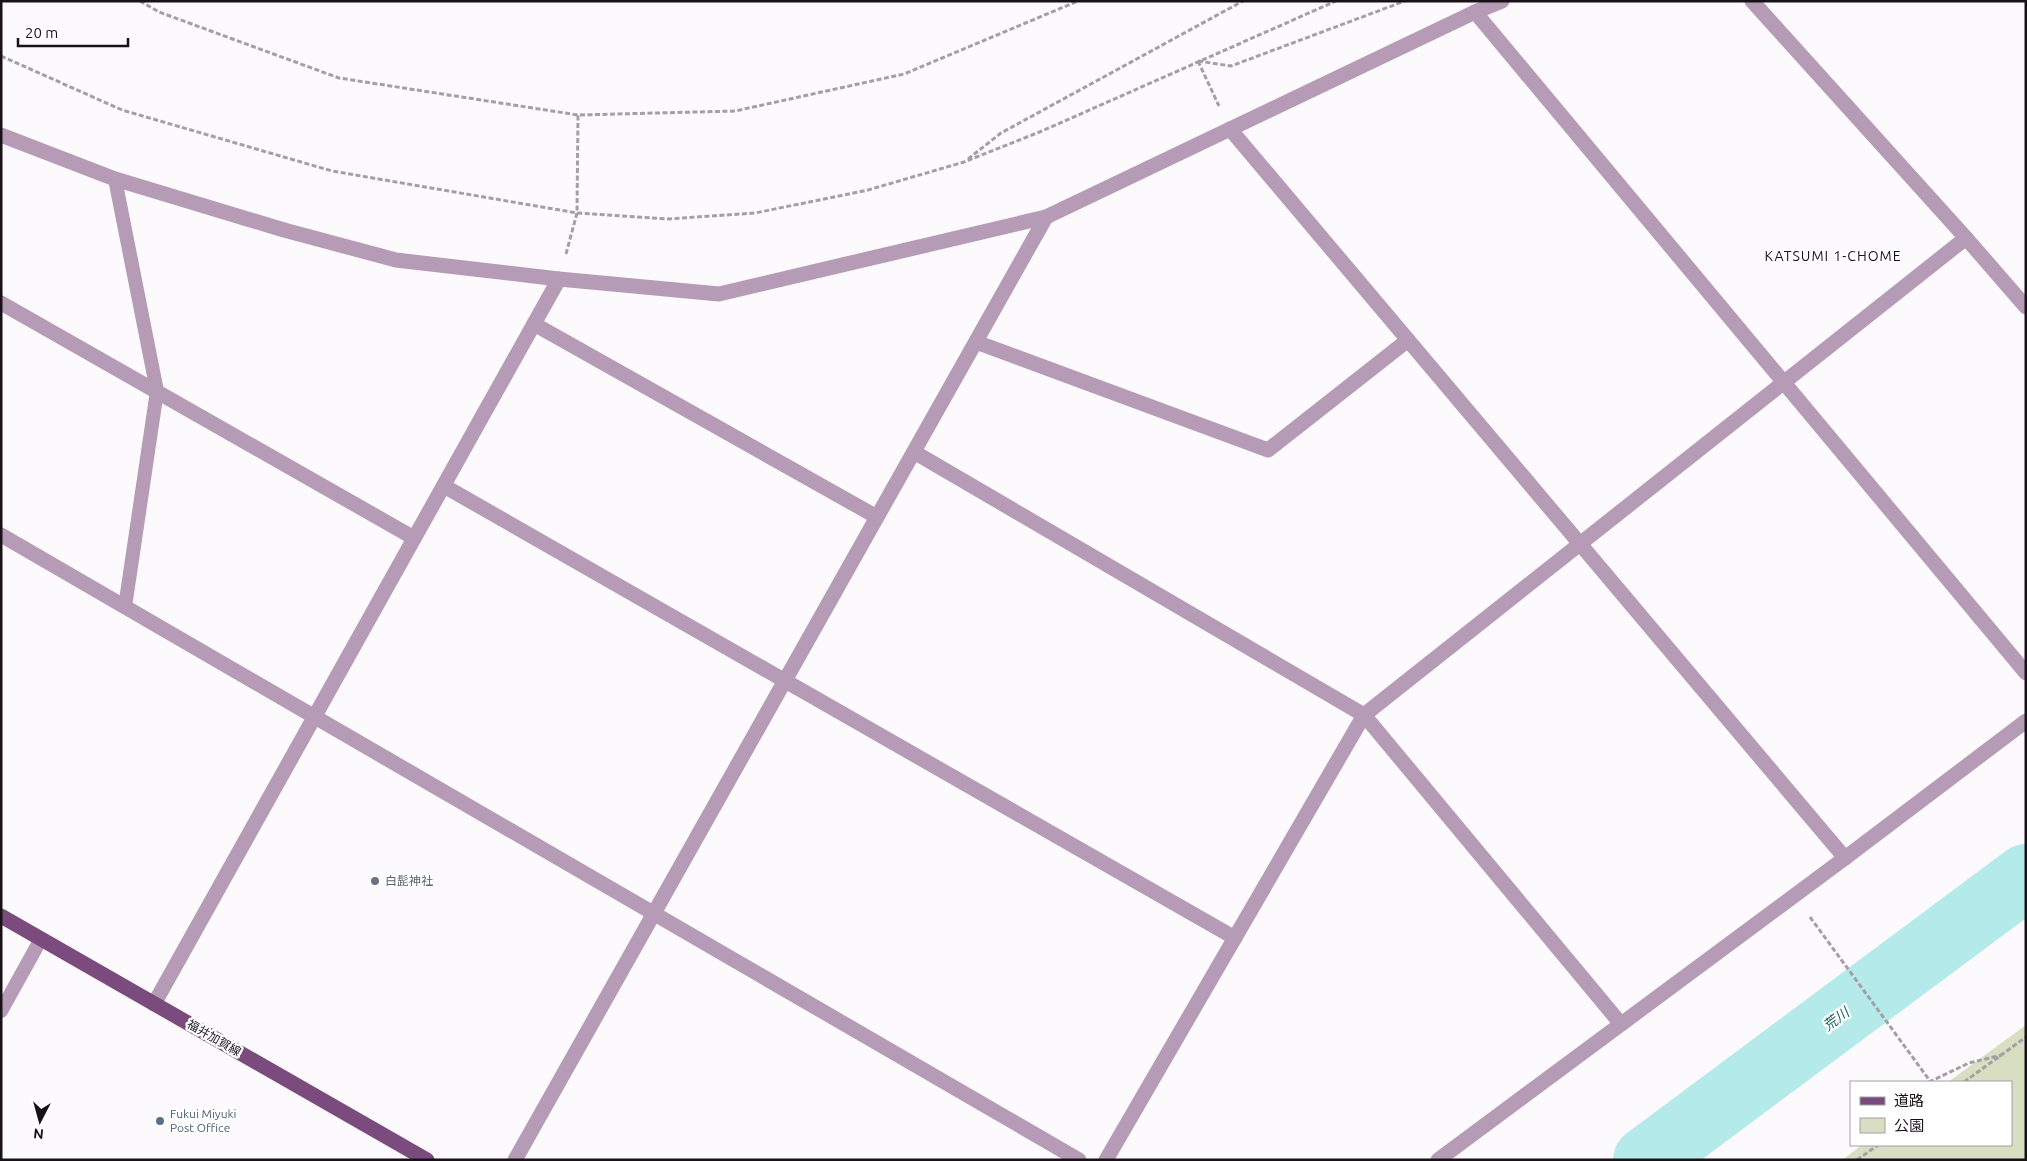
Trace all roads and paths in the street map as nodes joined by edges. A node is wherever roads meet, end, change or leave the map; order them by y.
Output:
1 (140, 1) edge
2 (1078, 1) edge
3 (1243, 1) edge
4 (1335, 1) edge
5 (1405, 1) edge
6 (1502, 1) edge
7 (1752, 1) edge
8 (1475, 12) junction
9 (1, 56) edge
10 (1198, 61) junction
11 (578, 115) junction
12 (1230, 129) junction
13 (1, 135) edge
14 (964, 162) junction
15 (115, 179) junction
16 (577, 213) junction
17 (1046, 217) junction
18 (1966, 238) junction
19 (559, 279) junction
20 (1, 303) edge
21 (2026, 307) edge
22 (534, 324) junction
23 (1408, 340) junction
24 (976, 342) junction
25 (1784, 382) junction
26 (157, 391) junction
27 (914, 452) junction
28 (444, 486) junction
29 (877, 517) junction
30 (1, 535) edge
31 (414, 538) junction
32 (1580, 544) junction
33 (125, 607) junction
34 (2026, 673) edge
35 (785, 681) junction
36 (1364, 715) junction
37 (314, 717) junction
38 (2026, 721) edge
39 (1845, 858) junction
40 (1806, 912) dead end
41 (654, 913) junction
42 (1, 916) edge
43 (1234, 938) junction
44 (40, 939) junction
45 (154, 1004) junction
46 (1, 1011) edge
47 (1621, 1024) junction
48 (2026, 1037) edge
49 (2002, 1055) junction
50 (1928, 1081) edge
51 (1931, 1081) edge
52 (1965, 1081) edge
53 (1875, 1146) edge
54 (427, 1160) edge
55 (514, 1160) edge
56 (1079, 1160) edge
57 (1106, 1160) edge
58 (1438, 1160) edge
59 (1857, 1160) edge

1 - 11 path
2 - 11 path
3 - 14 path
4 - 10 path
5 - 10 path
6 - 8 street
7 - 18 street
8 - 12 street
8 - 25 street
9 - 16 path
10 - 12 path
10 - 14 path
11 - 16 path
12 - 17 street
12 - 23 street
13 - 15 street
14 - 16 path
15 - 19 street
15 - 26 lane
16 - 19 path
17 - 19 street
17 - 24 street
18 - 21 street
18 - 25 street
19 - 22 street
20 - 26 street
22 - 28 street
22 - 29 street
23 - 24 street
23 - 32 street
24 - 27 street
25 - 32 street
25 - 34 street
26 - 31 street
26 - 33 lane
27 - 29 street
27 - 36 street
28 - 31 street
28 - 35 street
29 - 35 street
30 - 33 street
31 - 37 street
32 - 36 street
32 - 39 street
33 - 37 street
35 - 41 street
35 - 43 street
36 - 43 street
36 - 47 street
37 - 41 street
37 - 45 street
38 - 39 street
39 - 47 street
40 - 50 path
41 - 55 street
41 - 56 street
42 - 44 main road, 福井加賀線
43 - 57 street
44 - 45 main road, 福井加賀線
44 - 46 lane
45 - 54 main road, 福井加賀線
47 - 58 street
48 - 49 path
49 - 51 path
49 - 52 path
53 - 59 path

